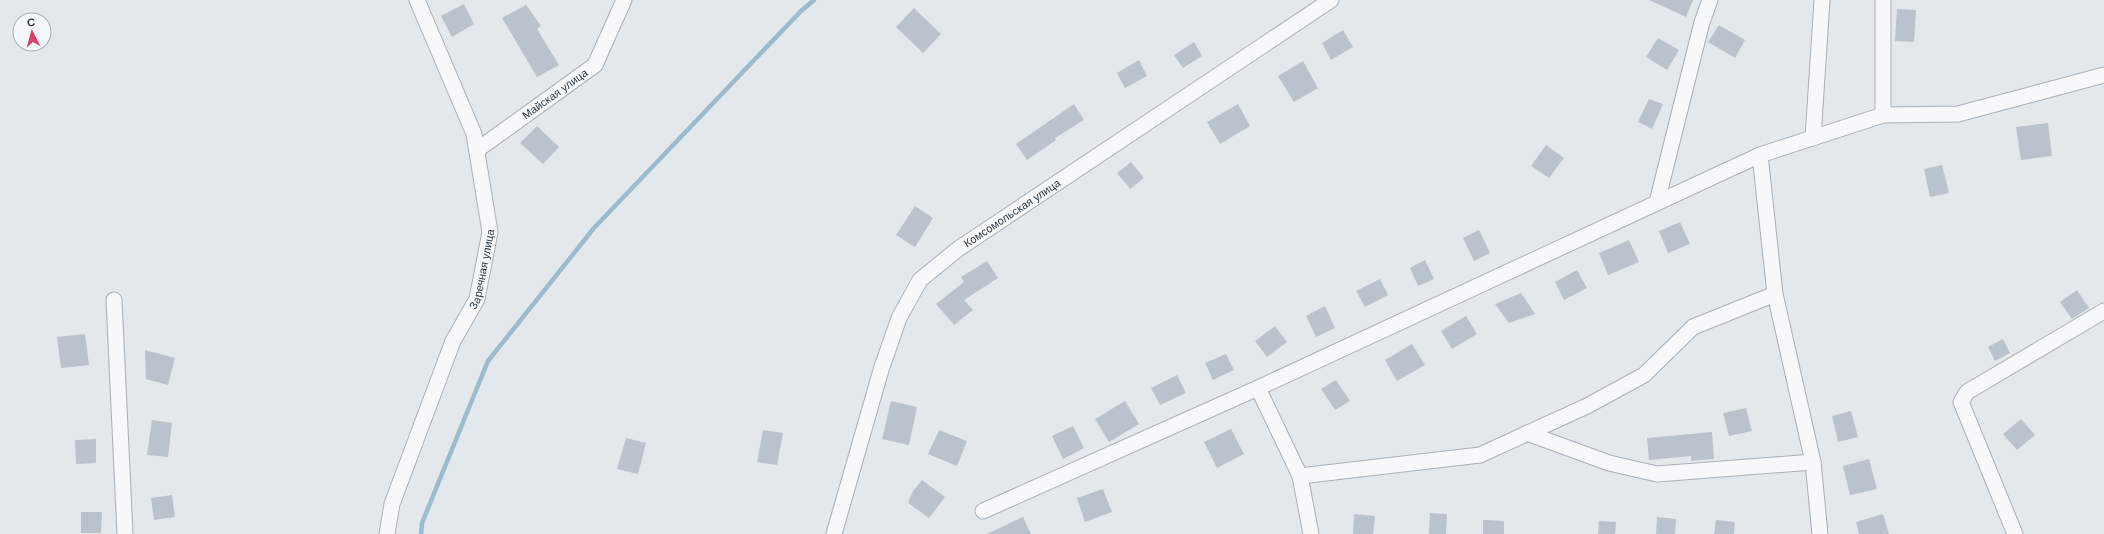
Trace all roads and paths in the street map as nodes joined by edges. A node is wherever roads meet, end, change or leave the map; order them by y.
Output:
1 (417, 0) edge
2 (624, 0) edge
3 (1331, 0) edge
4 (1710, 0) edge
5 (1822, 0) edge
6 (1883, 0) edge
7 (2104, 76) edge
8 (1883, 115) junction
9 (1813, 138) junction
10 (477, 150) junction
11 (1760, 155) junction
12 (1657, 202) junction
13 (1775, 294) junction
14 (114, 300) dead end
15 (2104, 311) edge
16 (1258, 388) junction
17 (1527, 433) junction
18 (1813, 462) junction
19 (1300, 476) junction
20 (983, 511) dead end
21 (125, 534) edge
22 (387, 534) edge
23 (834, 534) edge
24 (1311, 534) edge
25 (1820, 534) edge
26 (2015, 534) edge

1 - 10 street, Заречная улица
2 - 10 street, Майская улица
3 - 23 street, Комсомольская улица
4 - 12 street
5 - 9 street
6 - 8 street
7 - 8 street
8 - 9 street
9 - 11 street
10 - 22 street, Заречная улица
11 - 12 street
11 - 13 street
12 - 16 street
13 - 17 street
13 - 18 street
14 - 21 street
15 - 26 street
16 - 19 street
16 - 20 street
17 - 18 street
17 - 19 street
18 - 25 street
19 - 24 street

